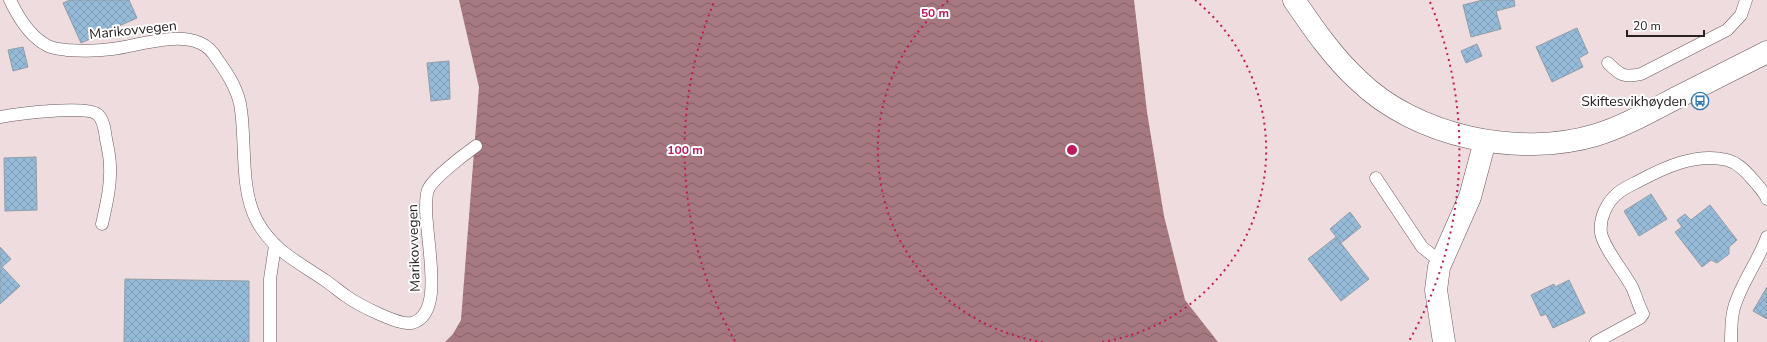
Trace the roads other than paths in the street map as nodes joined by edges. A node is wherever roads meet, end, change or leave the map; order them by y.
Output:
1 (1294, 0) edge
2 (1746, 0) edge
3 (12, 1) edge
4 (1767, 52) edge
5 (1608, 63) dead end
6 (0, 117) edge
7 (1485, 141) junction
8 (476, 146) dead end
9 (1376, 178) dead end
10 (1767, 199) edge
11 (102, 224) dead end
12 (1767, 237) edge
13 (275, 246) junction
14 (1441, 262) junction
15 (270, 342) edge
16 (1444, 342) edge
17 (1596, 342) edge
18 (1731, 342) edge

1 - 7 main road
2 - 5 lane
3 - 13 lane, Marikovvegen
4 - 7 main road
6 - 11 lane
7 - 14 main road
8 - 13 lane, Marikovvegen
9 - 14 lane
10 - 17 lane
12 - 18 lane
13 - 15 lane
14 - 16 main road

